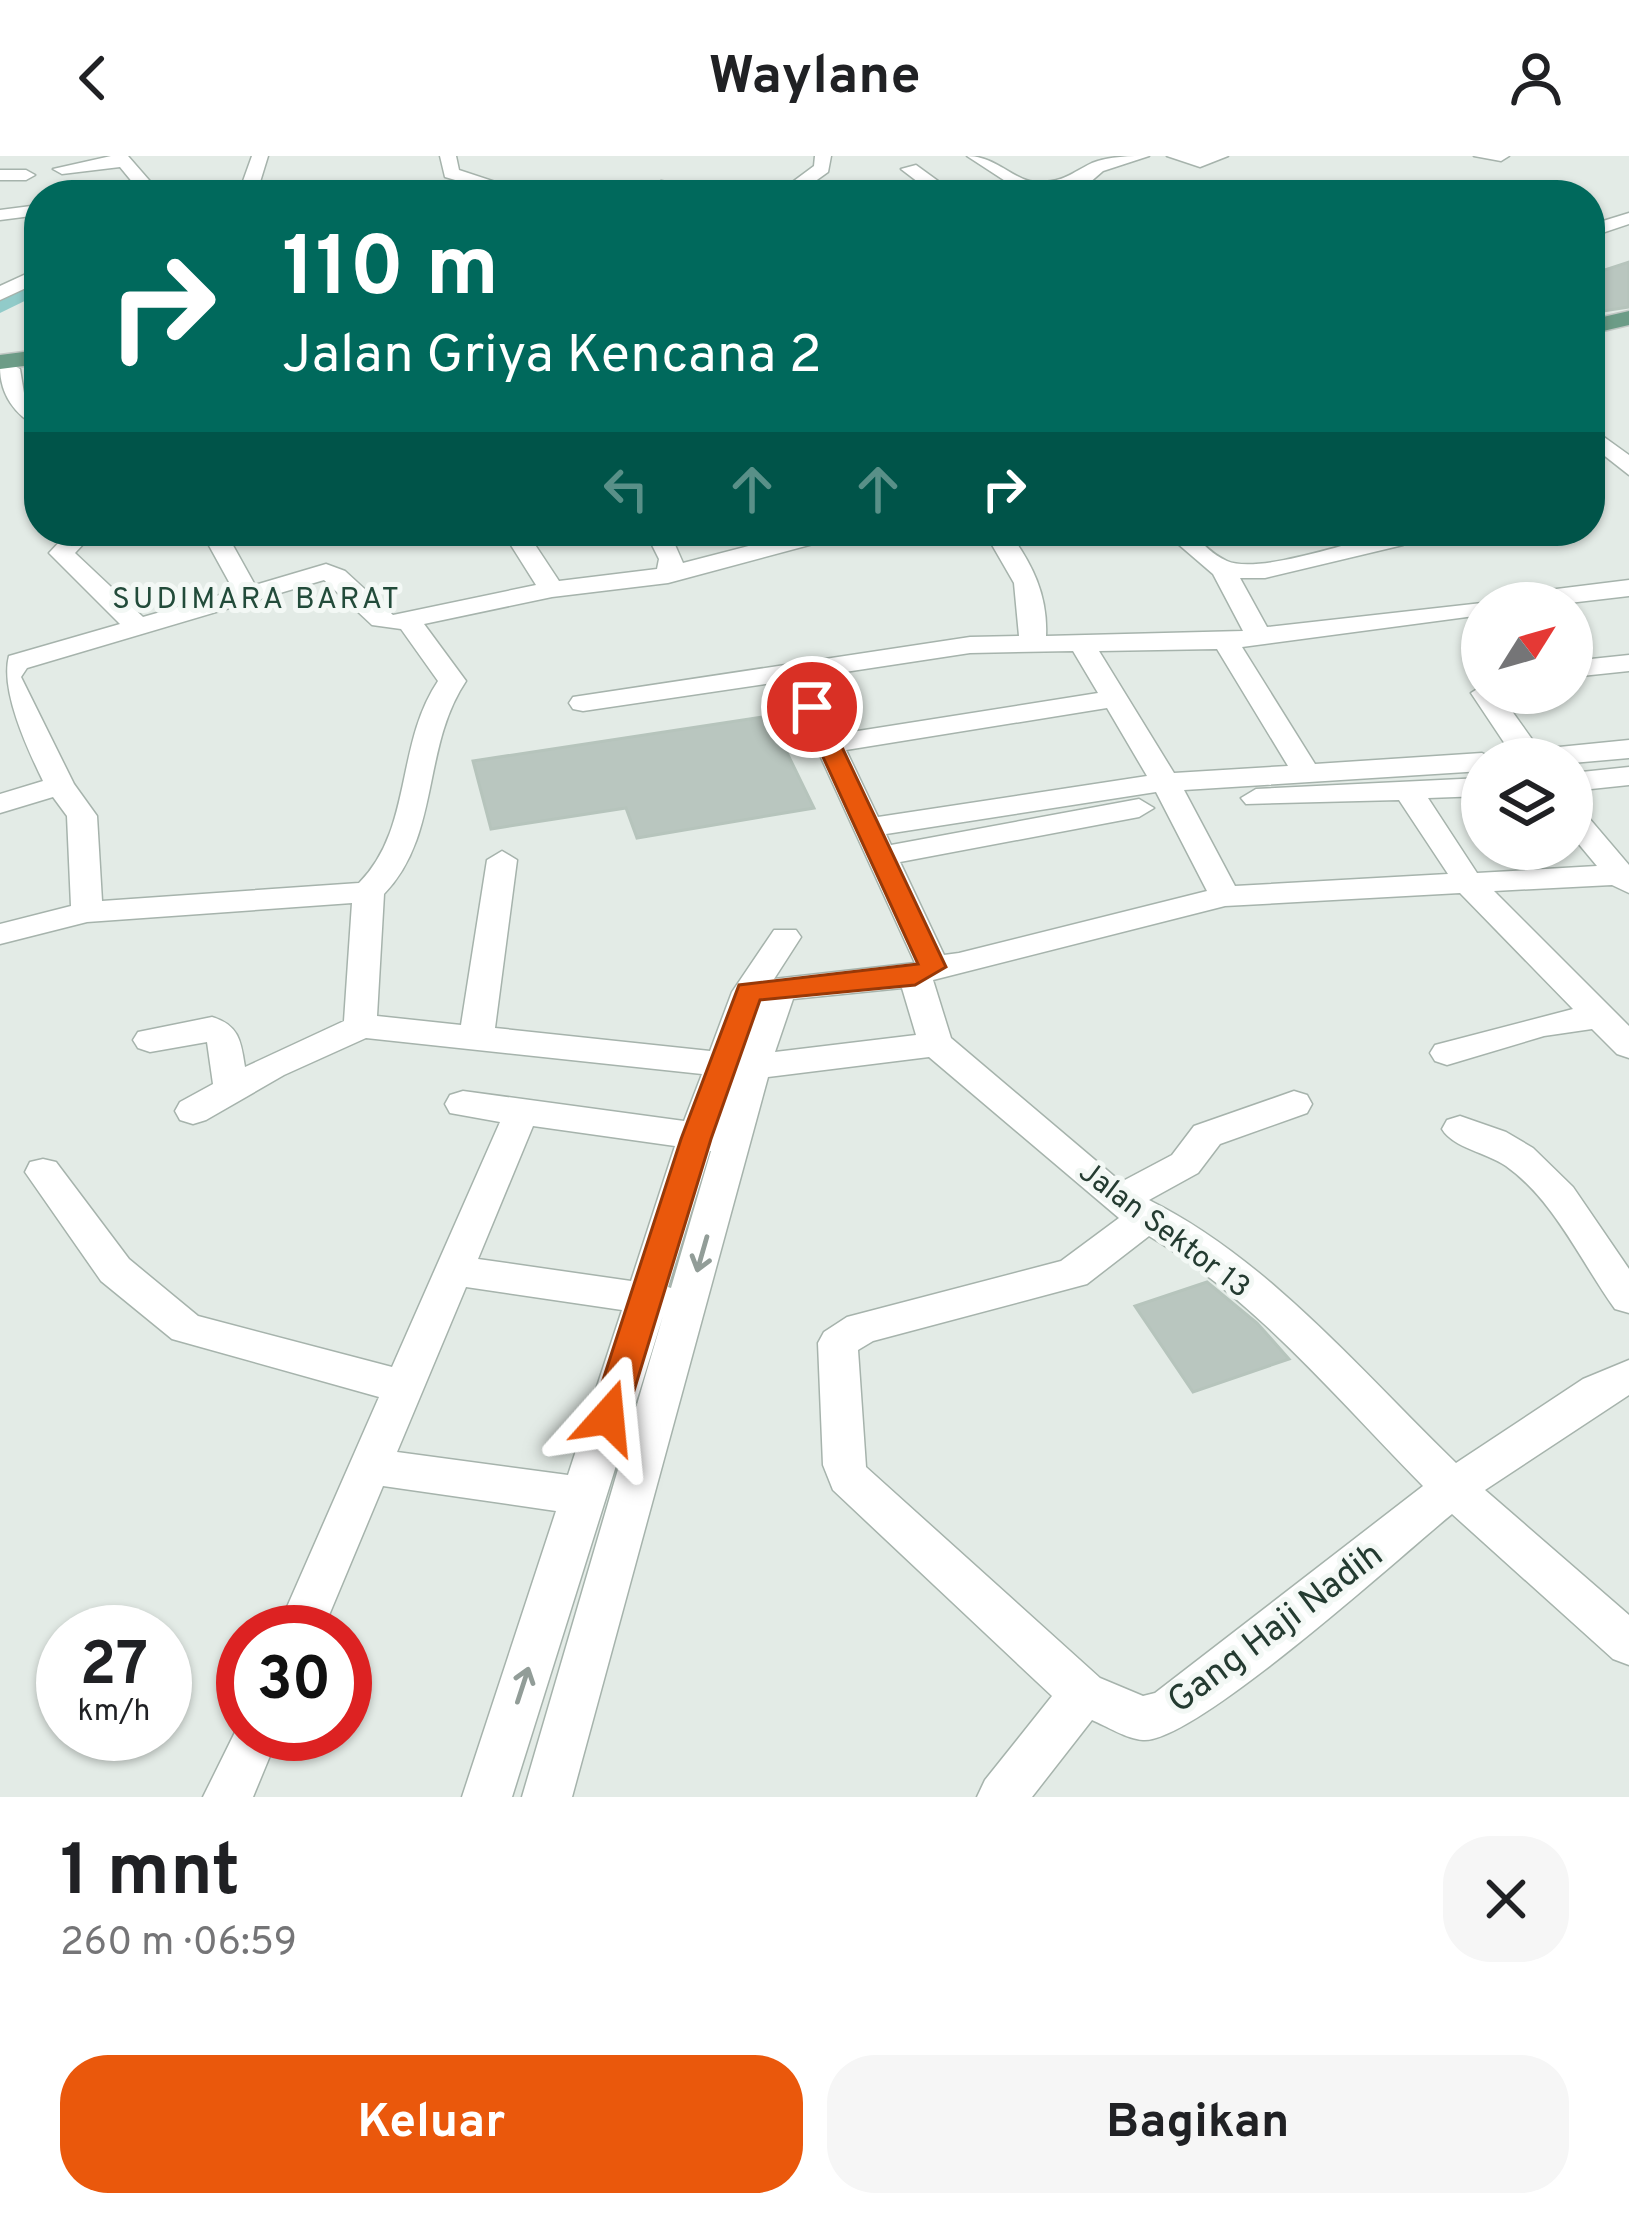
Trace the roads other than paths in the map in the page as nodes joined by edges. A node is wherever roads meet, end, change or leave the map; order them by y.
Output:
1 (448, 156) edge
2 (823, 156) edge
3 (974, 156) edge
4 (1141, 156) edge
5 (1175, 156) edge
6 (1220, 156) edge
7 (1482, 156) edge
8 (1501, 156) edge
9 (120, 159) edge
10 (62, 169) dead end
11 (910, 169) dead end
12 (0, 175) edge
13 (26, 175) dead end
14 (476, 180) edge
15 (806, 180) edge
16 (928, 180) edge
17 (1016, 180) edge
18 (1082, 180) edge
19 (3, 367) edge
20 (24, 403) edge
21 (69, 546) edge
22 (221, 546) edge
23 (524, 546) edge
24 (664, 546) edge
25 (748, 546) edge
26 (1008, 546) edge
27 (1193, 546) edge
28 (1368, 546) edge
29 (1223, 570) junction
30 (668, 575) junction
31 (1629, 588) edge
32 (552, 589) junction
33 (1593, 593) edge
34 (248, 594) junction
35 (1461, 610) edge
36 (407, 619) junction
37 (137, 626) junction
38 (1260, 638) junction
39 (1225, 641) junction
40 (1032, 642) junction
41 (1081, 644) junction
42 (1629, 663) edge
43 (1593, 666) edge
44 (4, 670) edge
45 (795, 670) junction
46 (1113, 699) junction
47 (583, 703) dead end
48 (829, 744) junction
49 (1629, 749) edge
50 (1593, 753) edge
51 (1461, 764) edge
52 (1306, 772) junction
53 (1629, 776) edge
54 (1593, 780) edge
55 (60, 785) junction
56 (1461, 789) edge
57 (1169, 791) junction
58 (1408, 791) junction
59 (0, 804) edge
60 (875, 842) junction
61 (1593, 843) edge
62 (502, 860) dead end
63 (1623, 880) edge
64 (1470, 885) junction
65 (368, 892) junction
66 (1225, 896) junction
67 (88, 912) junction
68 (0, 934) edge
69 (785, 938) dead end
70 (924, 972) junction
71 (765, 990) junction
72 (1601, 1016) junction
73 (362, 1026) junction
74 (476, 1039) junction
75 (150, 1040) dead end
76 (936, 1044) junction
77 (1629, 1046) edge
78 (1447, 1053) dead end
79 (739, 1065) junction
80 (231, 1090) junction
81 (463, 1104) dead end
82 (1294, 1104) dead end
83 (193, 1111) dead end
84 (522, 1111) junction
85 (1460, 1129) dead end
86 (715, 1138) junction
87 (44, 1172) dead end
88 (1134, 1208) junction
89 (454, 1270) junction
90 (1629, 1298) edge
91 (667, 1301) junction
92 (1629, 1377) edge
93 (404, 1387) junction
94 (369, 1466) junction
95 (1453, 1488) junction
96 (583, 1496) junction
97 (310, 1605) edge
98 (1629, 1644) edge
99 (1084, 1694) junction
100 (243, 1761) edge
101 (228, 1797) edge
102 (488, 1797) edge
103 (547, 1797) edge
104 (1002, 1797) edge

1 - 14 street
2 - 15 street
3 - 17 street
4 - 18 street
5 - 6 street
7 - 8 street
9 - 10 street
11 - 16 street
12 - 13 street
19 - 20 street
21 - 37 street
22 - 34 street
23 - 32 street
24 - 30 street
25 - 30 street
26 - 40 street
27 - 29 street
28 - 29 street
29 - 38 street
30 - 32 street
31 - 33 street
32 - 36 street
34 - 36 street
34 - 37 street
35 - 38 street
36 - 65 street
37 - 44 street
38 - 39 street
39 - 41 street
39 - 52 street
40 - 41 street
40 - 45 street
41 - 46 street
42 - 43 street
44 - 55 street
45 - 47 street
45 - 48 street
46 - 48 street
46 - 57 street
48 - 60 street
49 - 50 street
51 - 52 street
52 - 57 street
53 - 54 street
55 - 59 street
55 - 67 street
56 - 58 street
57 - 58 street
57 - 60 street
57 - 66 street
58 - 64 street
60 - 70 street
61 - 63 street
62 - 74 street
63 - 64 street
64 - 66 street
64 - 72 street
65 - 67 street
65 - 73 street
66 - 70 street
67 - 68 street
69 - 71 street
70 - 71 street
70 - 76 street
71 - 79 street
72 - 77 street
72 - 78 street
73 - 74 street
73 - 80 street
74 - 79 street
75 - 80 street
76 - 79 street
76 - 88 street, Jalan Sektor 13
79 - 86 street
80 - 83 street
81 - 84 street
82 - 88 street
84 - 86 street
84 - 89 street
85 - 90 street
86 - 91 street
87 - 93 street
88 - 95 street, Jalan Sektor 13
88 - 99 street
89 - 91 street
89 - 93 street
91 - 96 street
91 - 103 street
92 - 95 street, Gang Haji Nadih
93 - 94 street
94 - 96 street
94 - 97 street
95 - 98 street, Jalan Sektor 13
95 - 99 street, Gang Haji Nadih
102 -> 96 street
99 - 104 street
100 - 101 street

